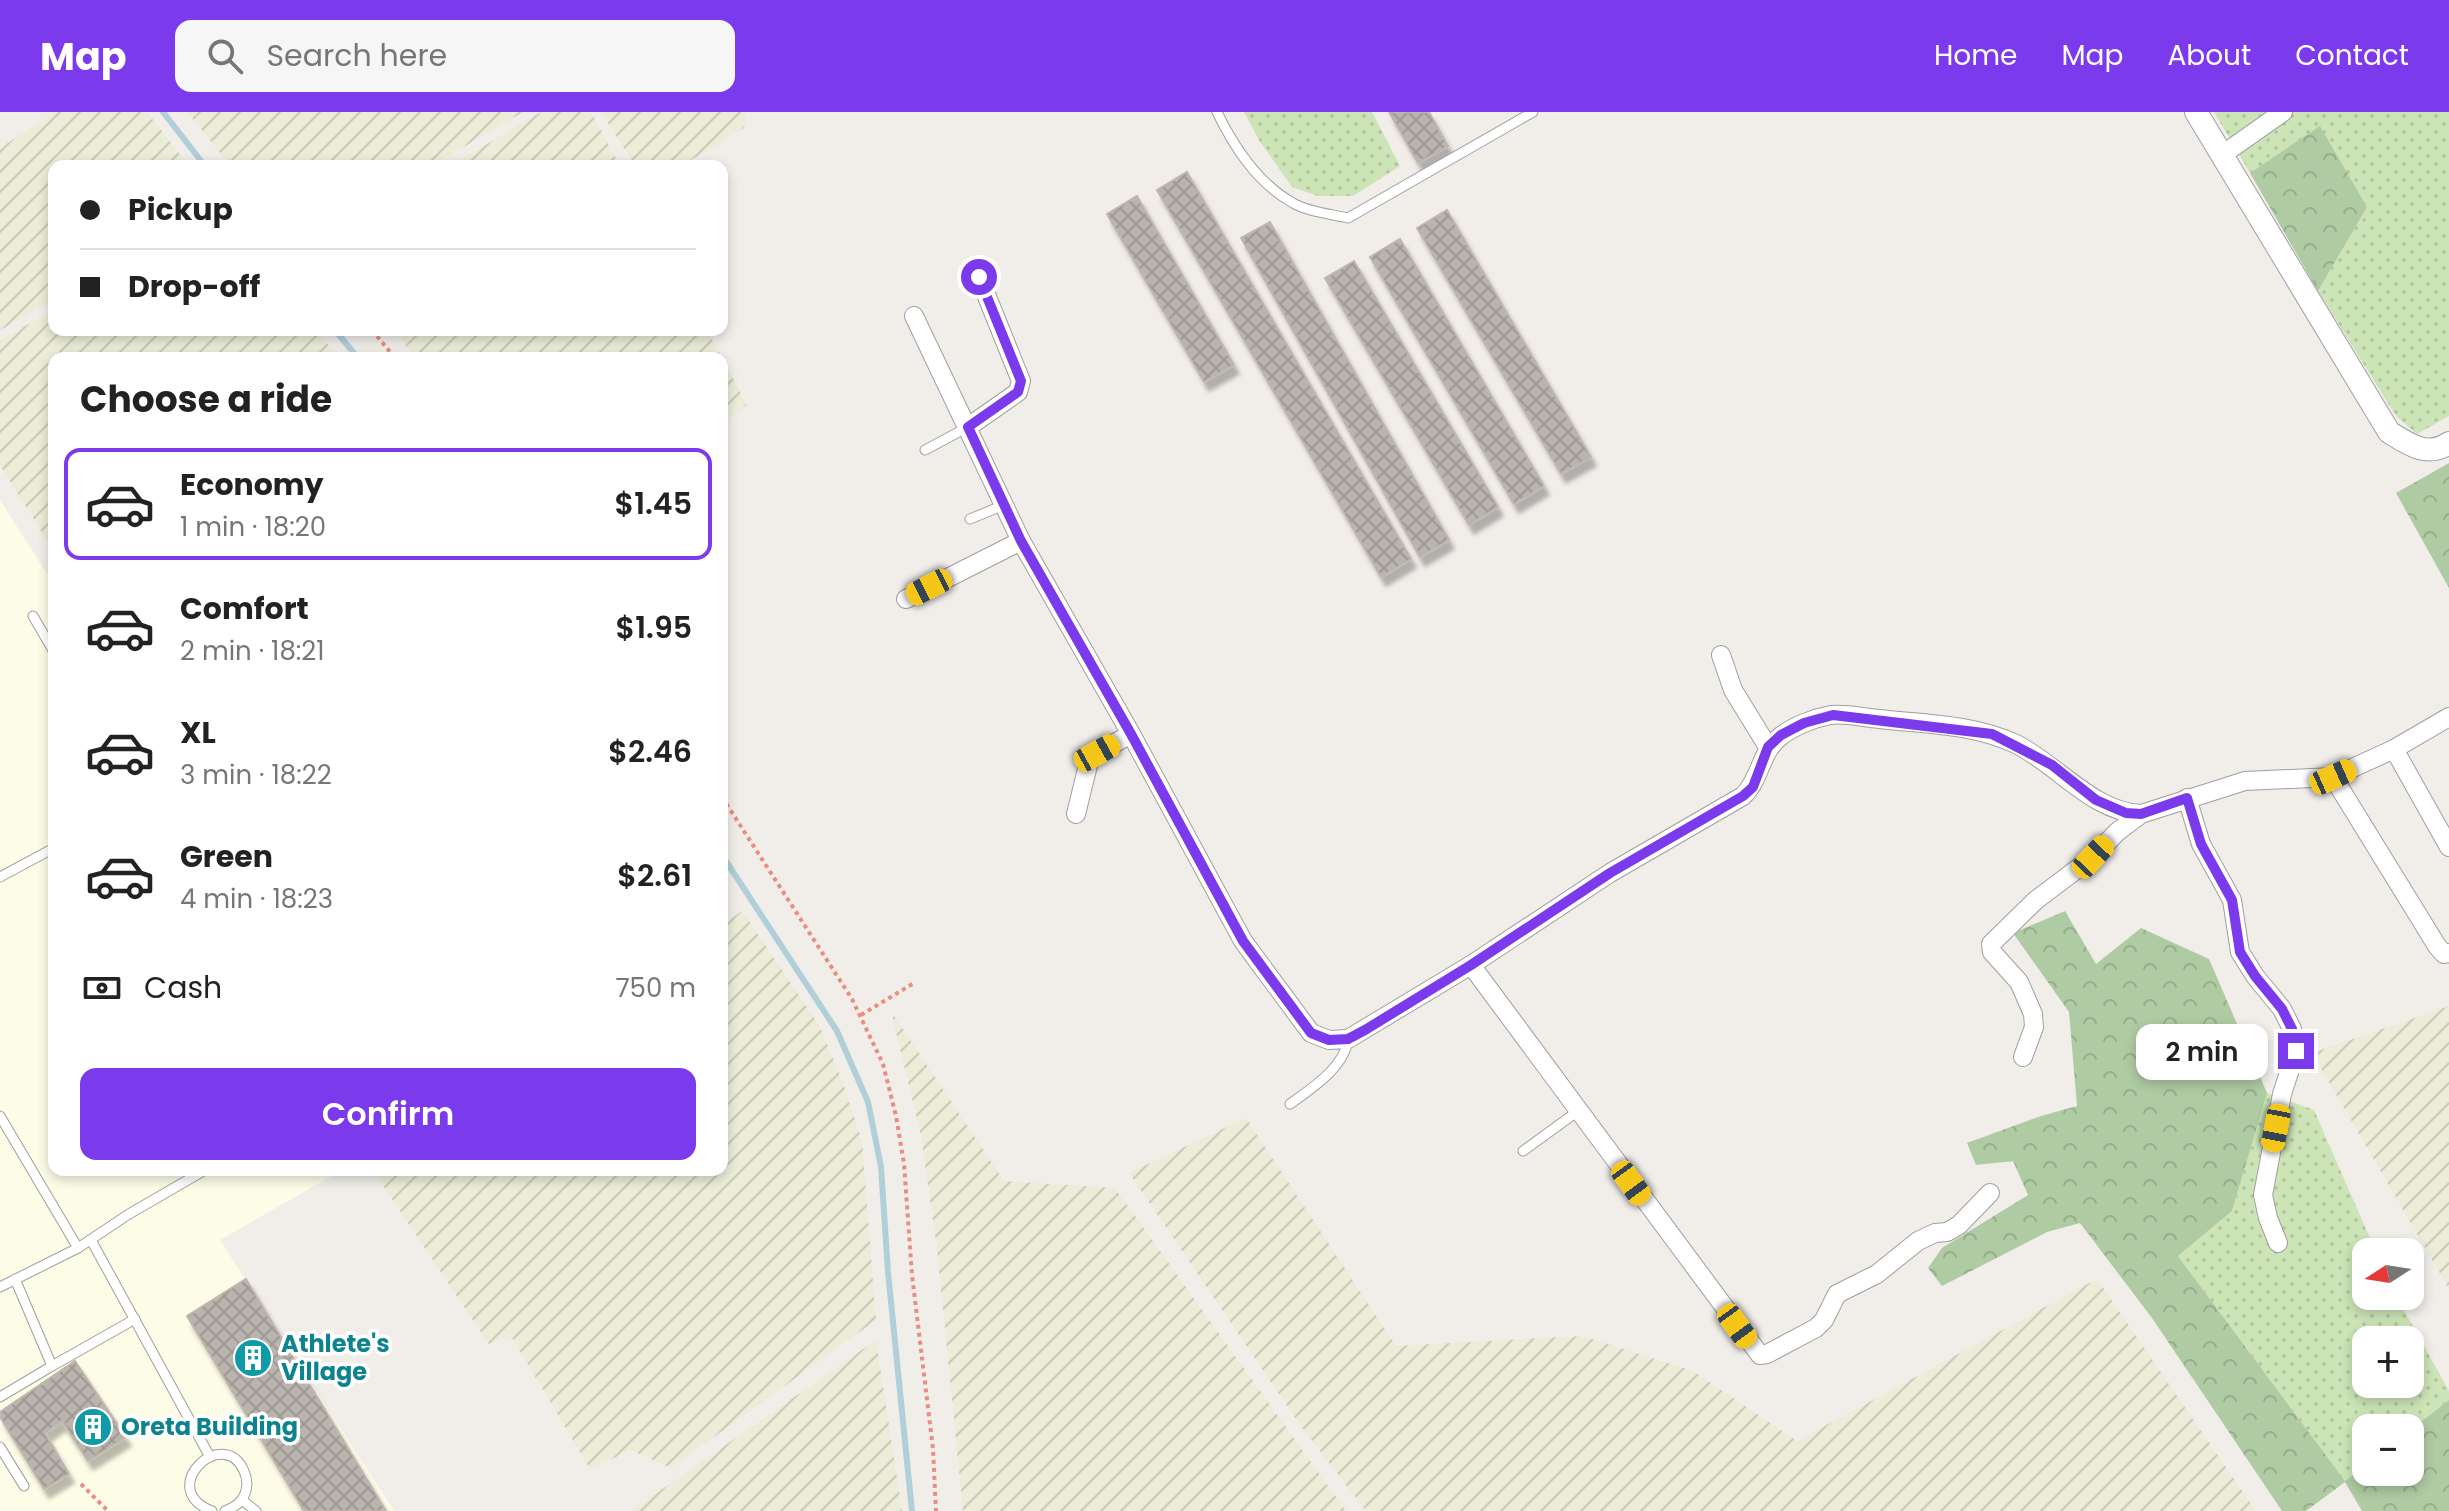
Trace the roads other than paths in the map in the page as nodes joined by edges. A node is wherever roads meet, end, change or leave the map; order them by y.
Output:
1 (1217, 112) edge
2 (1533, 112) edge
3 (2196, 112) edge
4 (2283, 112) edge
5 (2222, 155) junction
6 (979, 277) dead end
7 (914, 316) dead end
8 (968, 427) junction
9 (2449, 443) edge
10 (925, 450) dead end
11 (1004, 505) junction
12 (970, 519) dead end
13 (1021, 541) junction
14 (906, 599) dead end
15 (33, 616) dead end
16 (48, 642) edge
17 (1721, 655) dead end
18 (2449, 717) edge
19 (1131, 734) junction
20 (1768, 747) junction
21 (2394, 749) junction
22 (2333, 777) junction
23 (2187, 798) junction
24 (1076, 814) dead end
25 (2141, 814) junction
26 (2449, 847) edge
27 (48, 851) edge
28 (0, 877) edge
29 (2449, 953) edge
30 (1471, 965) junction
31 (1348, 1039) junction
32 (2023, 1057) dead end
33 (1290, 1104) dead end
34 (1578, 1111) junction
35 (0, 1116) edge
36 (1523, 1151) dead end
37 (195, 1176) edge
38 (1990, 1193) dead end
39 (91, 1240) junction
40 (2278, 1243) dead end
41 (78, 1248) junction
42 (15, 1279) junction
43 (0, 1287) edge
44 (135, 1319) junction
45 (52, 1366) junction
46 (0, 1397) edge
47 (0, 1447) edge
48 (210, 1457) junction
49 (24, 1486) dead end
50 (242, 1500) junction
51 (212, 1511) edge
52 (225, 1511) edge
53 (256, 1511) edge

1 - 2 lane
3 - 5 street
4 - 5 street
5 - 9 street
6 - 8 street
7 - 8 street
8 - 10 lane
8 - 11 street
11 - 12 lane
11 - 13 street
13 - 14 street
13 - 19 street
15 - 16 lane
17 - 20 street
18 - 21 street
19 - 24 street
19 - 31 street
20 - 25 street
20 - 30 street
21 - 22 street
21 - 26 street
22 - 23 street
22 - 29 street
23 - 25 street
23 - 40 street
25 - 32 street
27 - 28 lane
30 - 31 street
30 - 34 street
31 - 33 lane
34 - 36 lane
34 - 38 street
35 - 41 lane
37 - 39 lane
39 - 41 lane
39 - 44 lane
41 - 42 lane
42 - 43 lane
42 - 45 lane
44 - 45 lane
44 - 48 lane
45 - 46 lane
47 - 49 lane
48 - 50 lane
48 - 51 lane
50 - 52 lane
50 - 53 lane

